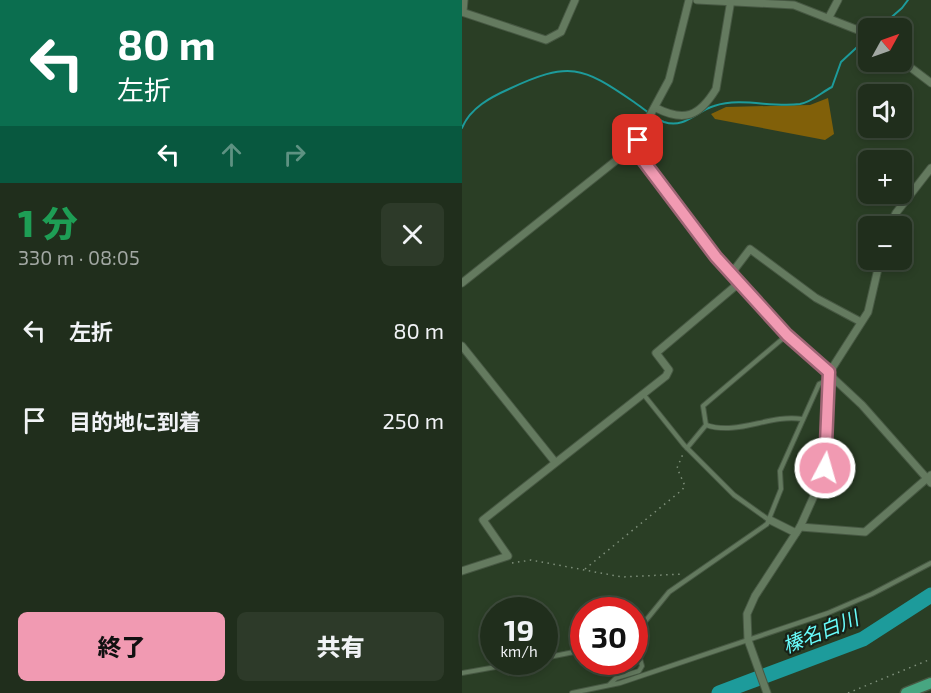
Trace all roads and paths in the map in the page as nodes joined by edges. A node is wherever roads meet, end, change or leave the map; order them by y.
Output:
1 (464, 0) edge
2 (575, 0) edge
3 (689, 0) edge
4 (697, 0) edge
5 (838, 0) edge
6 (731, 1) edge
7 (463, 12) edge
8 (829, 17) junction
9 (858, 30) edge
10 (912, 68) edge
11 (931, 82) edge
12 (655, 108) junction
13 (633, 147) junction
14 (931, 168) edge
15 (895, 216) edge
16 (878, 270) edge
17 (731, 274) junction
18 (462, 283) edge
19 (739, 283) junction
20 (861, 322) junction
21 (787, 335) junction
22 (462, 346) edge
23 (828, 376) junction
24 (643, 394) junction
25 (802, 419) junction
26 (706, 425) junction
27 (687, 448) junction
28 (555, 462) junction
29 (930, 479) edge
30 (770, 520) junction
31 (798, 530) junction
32 (511, 563) dead end
33 (931, 563) edge
34 (584, 569) junction
35 (462, 571) edge
36 (695, 574) junction
37 (648, 618) edge
38 (748, 641) junction
39 (931, 659) edge
40 (480, 670) edge
41 (462, 673) edge
42 (626, 675) edge
43 (931, 683) edge
44 (608, 685) junction
45 (572, 693) edge
46 (767, 693) edge
47 (848, 693) edge
48 (908, 693) edge

1 - 7 street
2 - 7 street
3 - 12 street
4 - 6 street
5 - 8 street
6 - 8 street
6 - 12 street
8 - 9 street
10 - 11 street
12 - 13 street
13 - 17 street
13 - 18 street
14 - 15 street
16 - 20 street
17 - 19 street
17 - 20 street
19 - 21 street
19 - 24 street
20 - 23 street
21 - 23 street
21 - 26 lane
22 - 28 street
23 - 25 lane
23 - 29 street
23 - 31 street
24 - 27 lane
24 - 28 street
25 - 26 lane
25 - 30 lane
26 - 27 lane
27 - 30 lane
27 - 34 path
28 - 35 street
29 - 31 street
30 - 31 street
30 - 36 lane
31 - 38 street
32 - 34 path
33 - 38 lane
34 - 36 path
36 - 37 lane
38 - 44 lane
38 - 46 street
39 - 47 path
40 - 41 lane
42 - 44 lane
43 - 48 main road
44 - 45 lane

